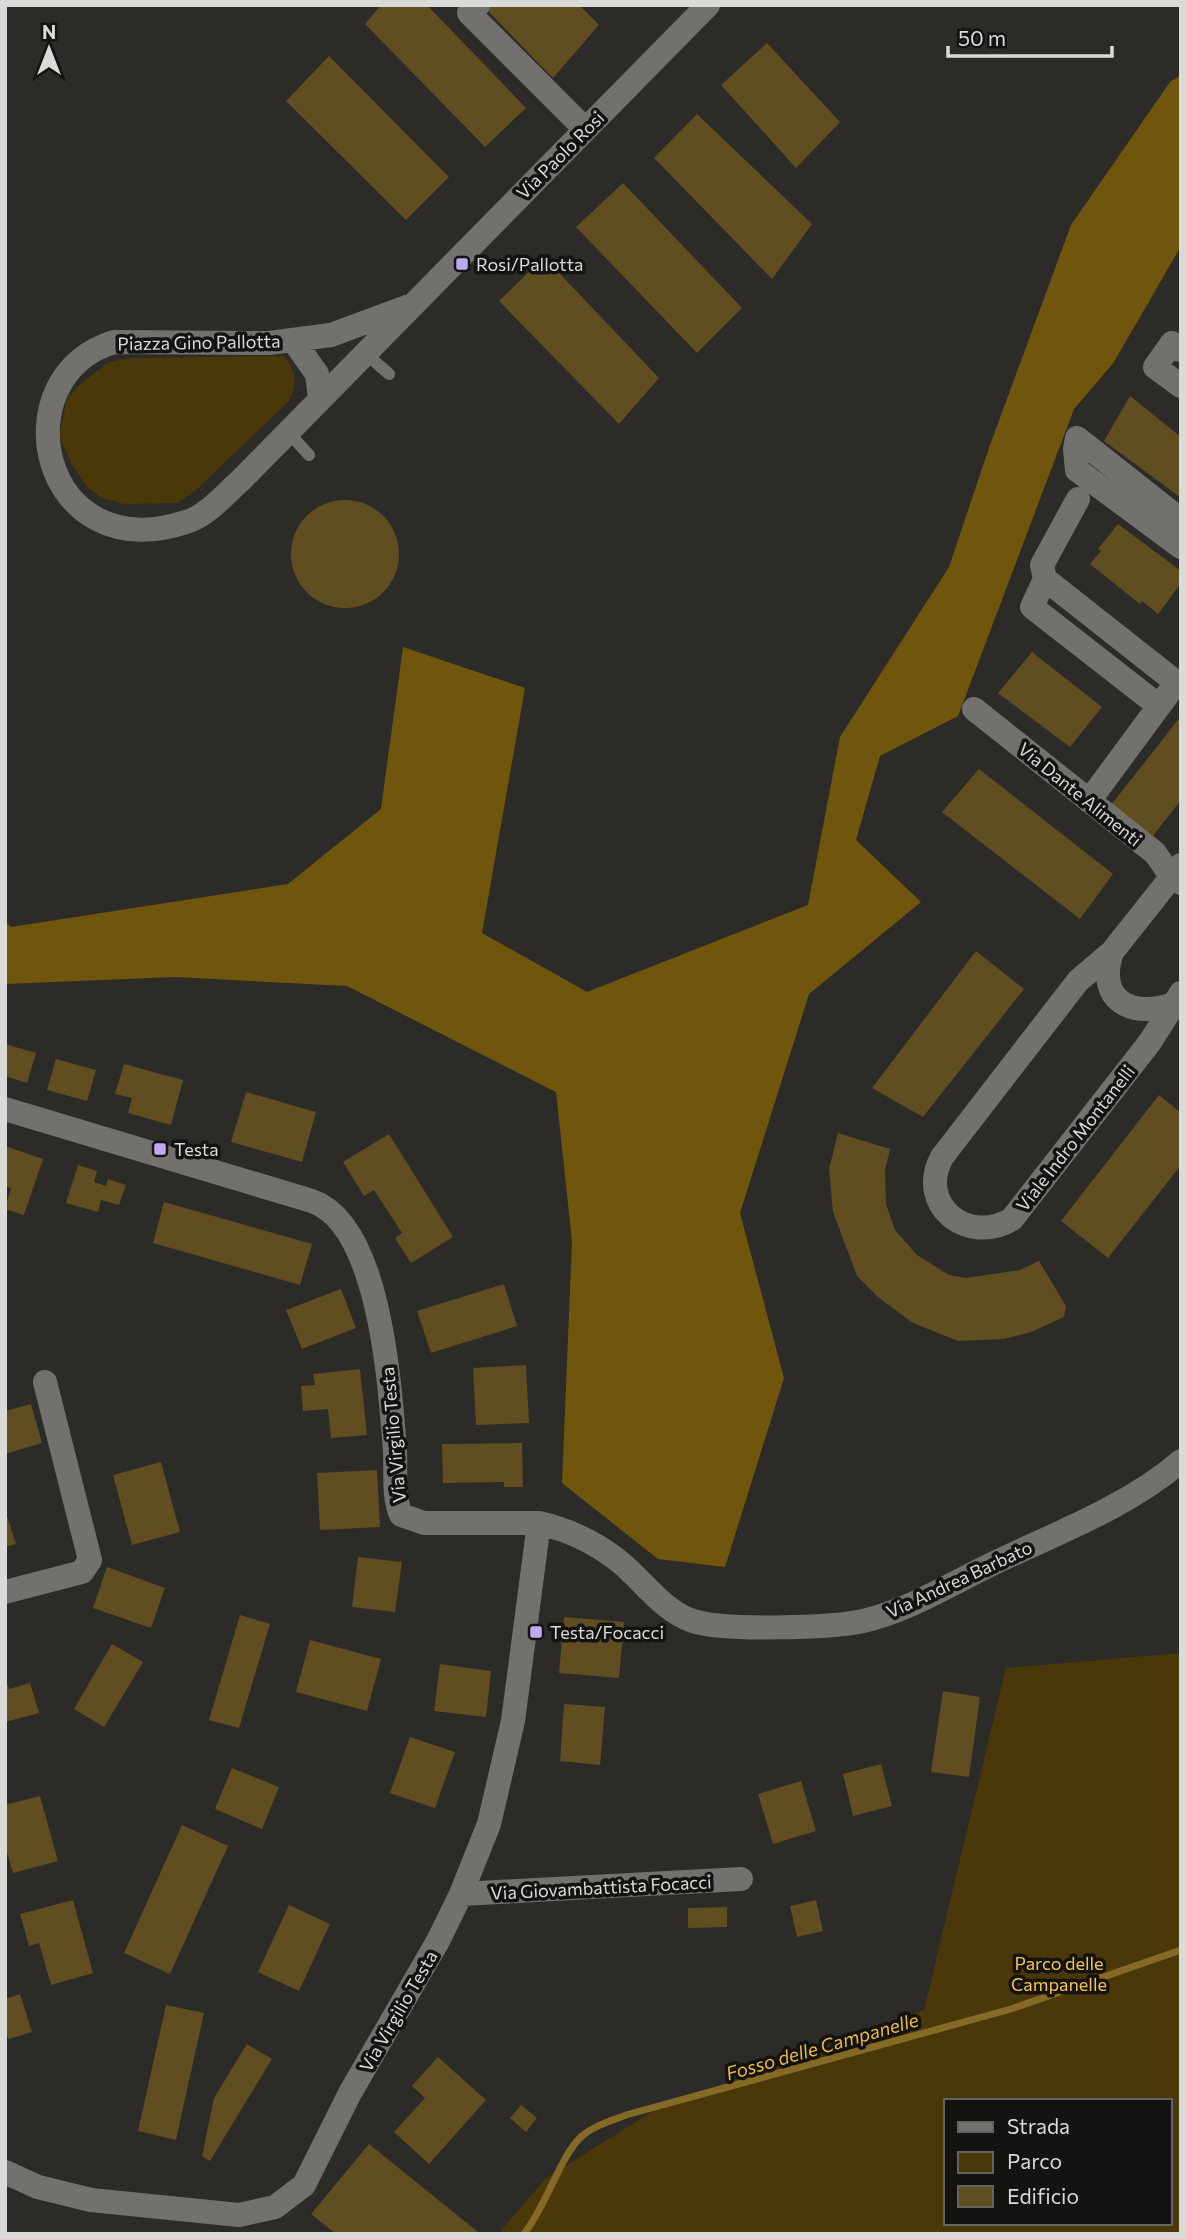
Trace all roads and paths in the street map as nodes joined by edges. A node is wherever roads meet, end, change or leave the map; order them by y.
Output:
1 (478, 5) edge
2 (708, 5) edge
3 (585, 130) junction
4 (412, 305) junction
5 (293, 340) junction
6 (1181, 350) edge
7 (365, 353) junction
8 (389, 374) dead end
9 (1181, 387) edge
10 (320, 399) junction
11 (288, 432) junction
12 (309, 455) dead end
13 (1116, 484) dead end
14 (1078, 499) dead end
15 (1168, 520) edge
16 (1181, 547) edge
17 (1045, 579) junction
18 (1179, 680) edge
19 (1159, 706) junction
20 (974, 709) dead end
21 (1088, 800) junction
22 (1178, 875) edge
23 (1112, 952) junction
24 (1177, 999) edge
25 (5, 1109) edge
26 (45, 1382) dead end
27 (1181, 1461) edge
28 (539, 1523) junction
29 (5, 1592) edge
30 (741, 1879) dead end
31 (461, 1894) junction
32 (5, 2172) edge

1 - 3 street
2 - 3 street, Via Paolo Rosi
3 - 4 street, Via Paolo Rosi
4 - 5 street, Piazza Gino Pallotta
4 - 7 street, Piazza Gino Pallotta
5 - 10 street, Piazza Gino Pallotta
5 - 11 street, Piazza Gino Pallotta
6 - 9 street
7 - 8 lane
7 - 10 street, Piazza Gino Pallotta
10 - 11 street, Piazza Gino Pallotta
11 - 12 lane
13 - 15 street
14 - 17 street
15 - 16 street
17 - 18 street
17 - 19 street
18 - 19 street
19 - 21 street
20 - 21 street, Via Dante Alimenti
21 - 22 street, Via Dante Alimenti
22 - 23 street, Viale Indro Montanelli
23 - 24 street, Viale Indro Montanelli
23 - 24 street, Viale Indro Montanelli
25 - 28 street, Via Virgilio Testa
26 - 29 street
27 - 28 street, Via Andrea Barbato
28 - 31 street, Via Virgilio Testa
30 - 31 street, Via Giovambattista Focacci
31 - 32 street, Via Virgilio Testa

